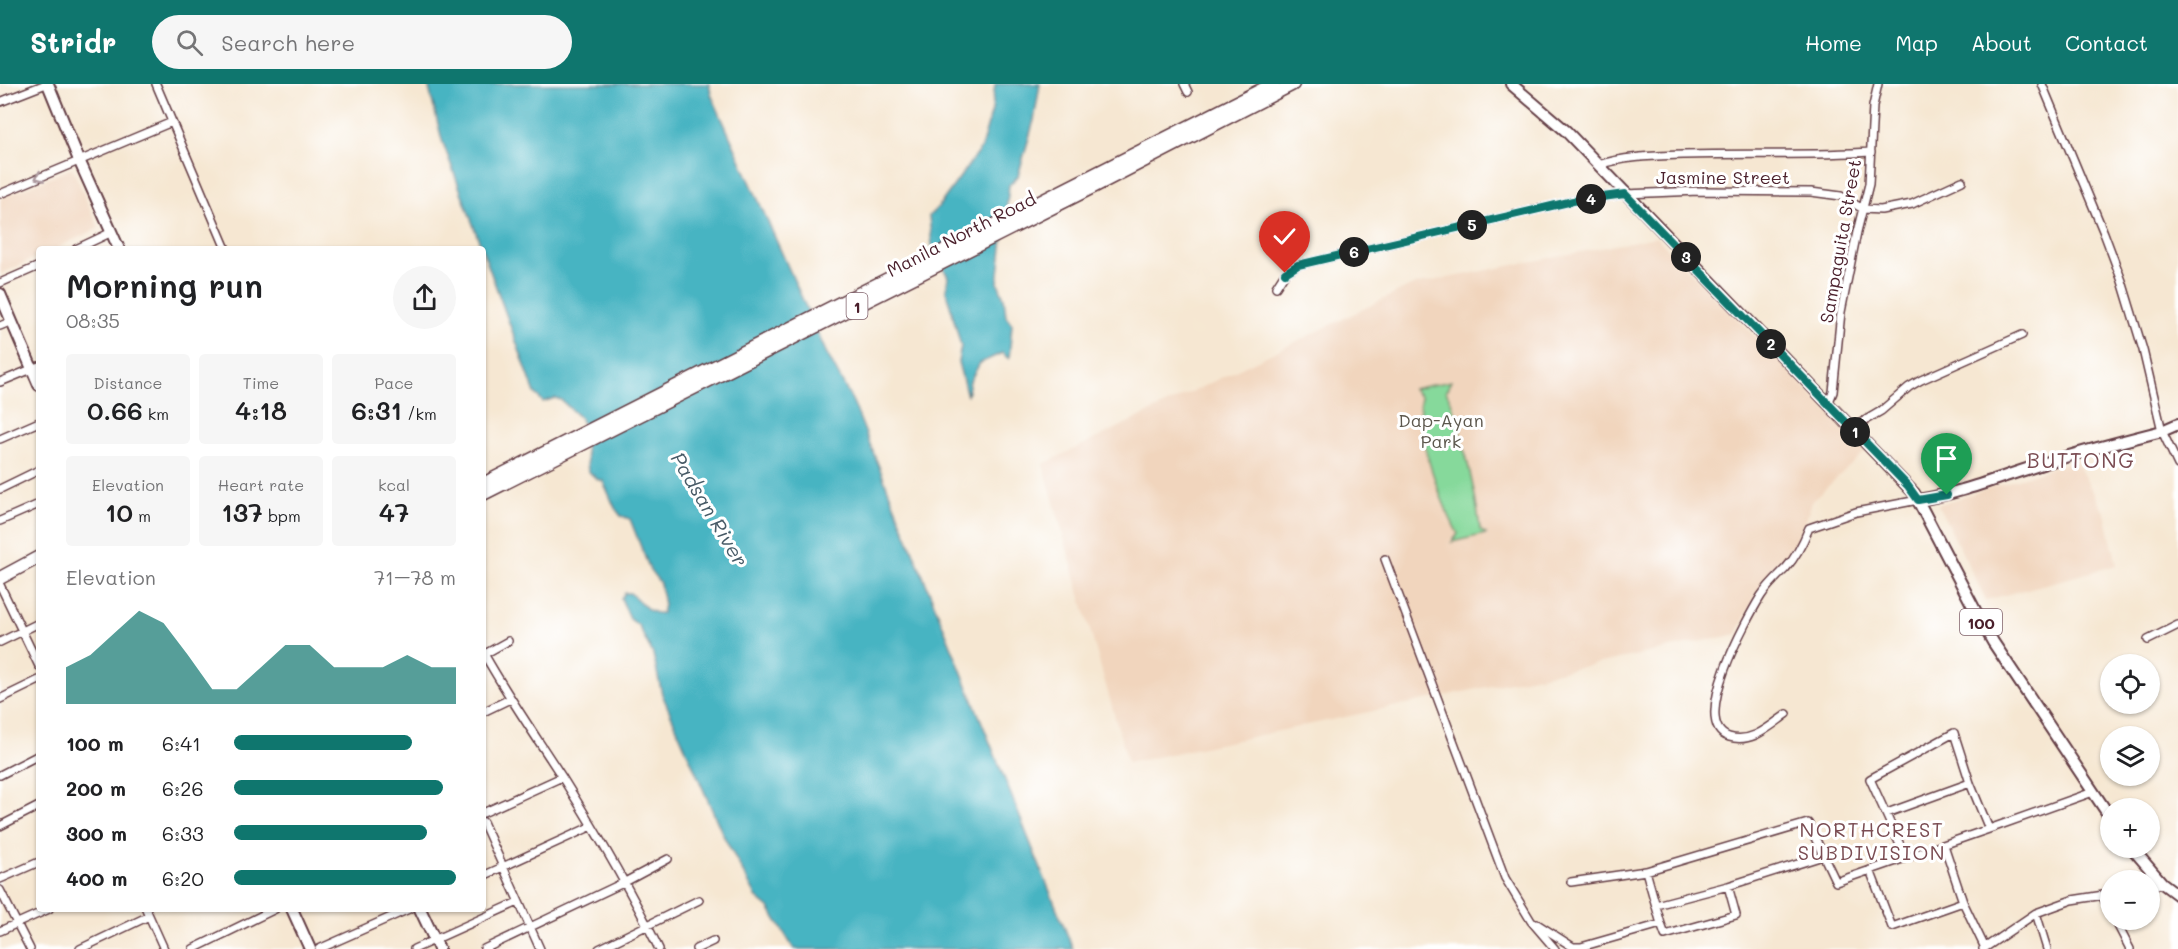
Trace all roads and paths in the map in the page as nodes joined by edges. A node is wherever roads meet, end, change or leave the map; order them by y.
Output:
1 (47, 84) edge
2 (156, 84) edge
3 (1184, 84) edge
4 (1273, 84) edge
5 (1293, 84) edge
6 (1511, 84) edge
7 (1878, 84) edge
8 (2042, 84) edge
9 (1188, 92) dead end
10 (0, 102) edge
11 (1229, 112) junction
12 (172, 123) junction
13 (1871, 152) junction
14 (79, 160) junction
15 (1598, 165) junction
16 (1962, 181) dead end
17 (0, 194) edge
18 (1625, 194) junction
19 (1863, 209) junction
20 (112, 232) junction
21 (82, 246) edge
22 (118, 246) edge
23 (225, 246) edge
24 (36, 267) edge
25 (0, 283) edge
26 (1276, 287) dead end
27 (0, 294) edge
28 (12, 321) junction
29 (0, 326) edge
30 (2022, 335) dead end
31 (36, 367) edge
32 (0, 382) edge
33 (1828, 404) junction
34 (36, 423) edge
35 (2178, 424) edge
36 (1852, 428) junction
37 (2162, 431) junction
38 (0, 439) edge
39 (2178, 465) edge
40 (36, 471) edge
41 (486, 483) edge
42 (0, 489) edge
43 (486, 492) edge
44 (1918, 500) junction
45 (36, 505) edge
46 (0, 521) edge
47 (36, 559) edge
48 (1385, 559) dead end
49 (0, 578) edge
50 (0, 585) edge
51 (36, 625) edge
52 (2178, 625) edge
53 (23, 632) junction
54 (2148, 640) dead end
55 (508, 641) dead end
56 (0, 642) edge
57 (486, 653) edge
58 (486, 657) edge
59 (36, 660) edge
60 (36, 681) edge
61 (0, 699) edge
62 (510, 699) junction
63 (486, 711) edge
64 (1787, 714) dead end
65 (36, 757) edge
66 (0, 776) edge
67 (562, 777) junction
68 (1970, 783) junction
69 (2093, 792) junction
70 (2100, 803) edge
71 (36, 808) edge
72 (486, 812) edge
73 (1887, 813) junction
74 (0, 826) edge
75 (592, 826) junction
76 (486, 829) edge
77 (1989, 829) junction
78 (1944, 845) junction
79 (1823, 856) junction
80 (1906, 858) junction
81 (2141, 858) edge
82 (668, 859) dead end
83 (36, 863) edge
84 (503, 867) junction
85 (1870, 870) junction
86 (1646, 871) junction
87 (486, 875) edge
88 (0, 879) edge
89 (625, 882) junction
90 (1571, 882) dead end
91 (2162, 883) joint
92 (1728, 886) junction
93 (0, 890) edge
94 (2178, 895) edge
95 (2100, 896) edge
96 (699, 900) dead end
97 (518, 902) junction
98 (1963, 902) junction
99 (1656, 905) junction
100 (42, 912) edge
101 (269, 912) edge
102 (293, 912) edge
103 (403, 912) edge
104 (421, 912) edge
105 (148, 913) edge
106 (2036, 913) junction
107 (1531, 921) junction
108 (17, 923) junction
109 (1661, 924) junction
110 (648, 926) junction
111 (530, 928) junction
112 (2120, 930) edge
113 (0, 931) edge
114 (714, 941) dead end
115 (436, 944) edge
116 (30, 949) edge
117 (80, 949) edge
118 (164, 949) edge
119 (193, 949) edge
120 (310, 949) edge
121 (319, 949) edge
122 (414, 949) edge
123 (484, 949) edge
124 (540, 949) edge
125 (599, 949) edge
126 (659, 949) edge
127 (696, 949) edge
128 (1555, 949) edge
129 (1984, 949) edge
130 (2047, 949) edge
131 (2130, 949) edge

1 - 10 street
1 - 14 main road
2 - 12 street
3 - 9 street
4 - 11 highway, Manila North Road / 1
5 - 11 highway, Manila North Road / 1
6 - 15 main road, 100
7 - 13 street, Sampaguita Street
8 - 37 street
11 - 41 highway, Manila North Road / 1
11 - 43 highway, Manila North Road / 1
12 - 14 street
12 - 23 street
13 - 15 street
13 - 19 street, Sampaguita Street
14 -> 17 street
14 - 20 main road
15 - 18 main road, 100
16 - 19 street, Jasmine Street
18 - 19 street, Jasmine Street
18 - 26 street, Jasmine Street
18 - 33 main road, 100
19 - 33 street, Sampaguita Street
20 - 21 street
20 - 22 main road
24 - 25 street
27 - 28 main road
28 - 29 street
28 - 31 main road
30 - 36 street
31 - 32 street
33 - 36 main road, 100
34 - 38 street
35 - 37 main road
36 - 44 main road, 100
37 - 39 street
37 - 44 main road
40 - 42 street
44 - 64 street
44 - 69 main road, 100
45 - 46 street
47 - 49 highway
48 - 107 street
50 - 53 street
51 - 53 street
52 - 54 street
53 - 56 street
53 - 59 street
55 - 57 street
58 - 62 street
60 - 61 street
62 - 63 street
62 - 67 street
65 - 66 street
67 - 72 street
67 - 75 street
68 - 73 street
68 - 73 street
68 - 77 street
69 - 70 main road, 100
69 - 77 street
71 - 74 street
73 - 80 street
75 - 84 street
75 - 89 street
76 - 84 street
77 - 78 street
78 - 80 street
78 - 98 street
79 - 85 street
79 - 86 street
79 - 92 street
80 - 85 street
81 - 91 main road
82 - 89 street
83 - 88 street
84 - 87 street
84 - 97 street
85 - 98 street
86 - 90 street
86 - 99 street
89 - 110 street
89 - 111 street
91 - 94 main road
92 - 99 street
92 - 109 street
93 - 108 street
95 - 106 street
96 - 110 street
97 - 111 street
97 - 115 street
98 - 129 street
99 - 109 street
100 - 108 street
101 - 119 street
102 - 120 main road
103 - 121 street
104 - 115 main road
105 - 117 street
105 - 118 street
106 - 129 street
106 - 130 street
107 - 109 street
107 - 128 street
108 - 113 street
108 - 116 street
110 - 125 street
110 - 126 street
111 - 123 street
111 - 124 street
112 - 131 street
114 - 127 street
115 - 122 street

